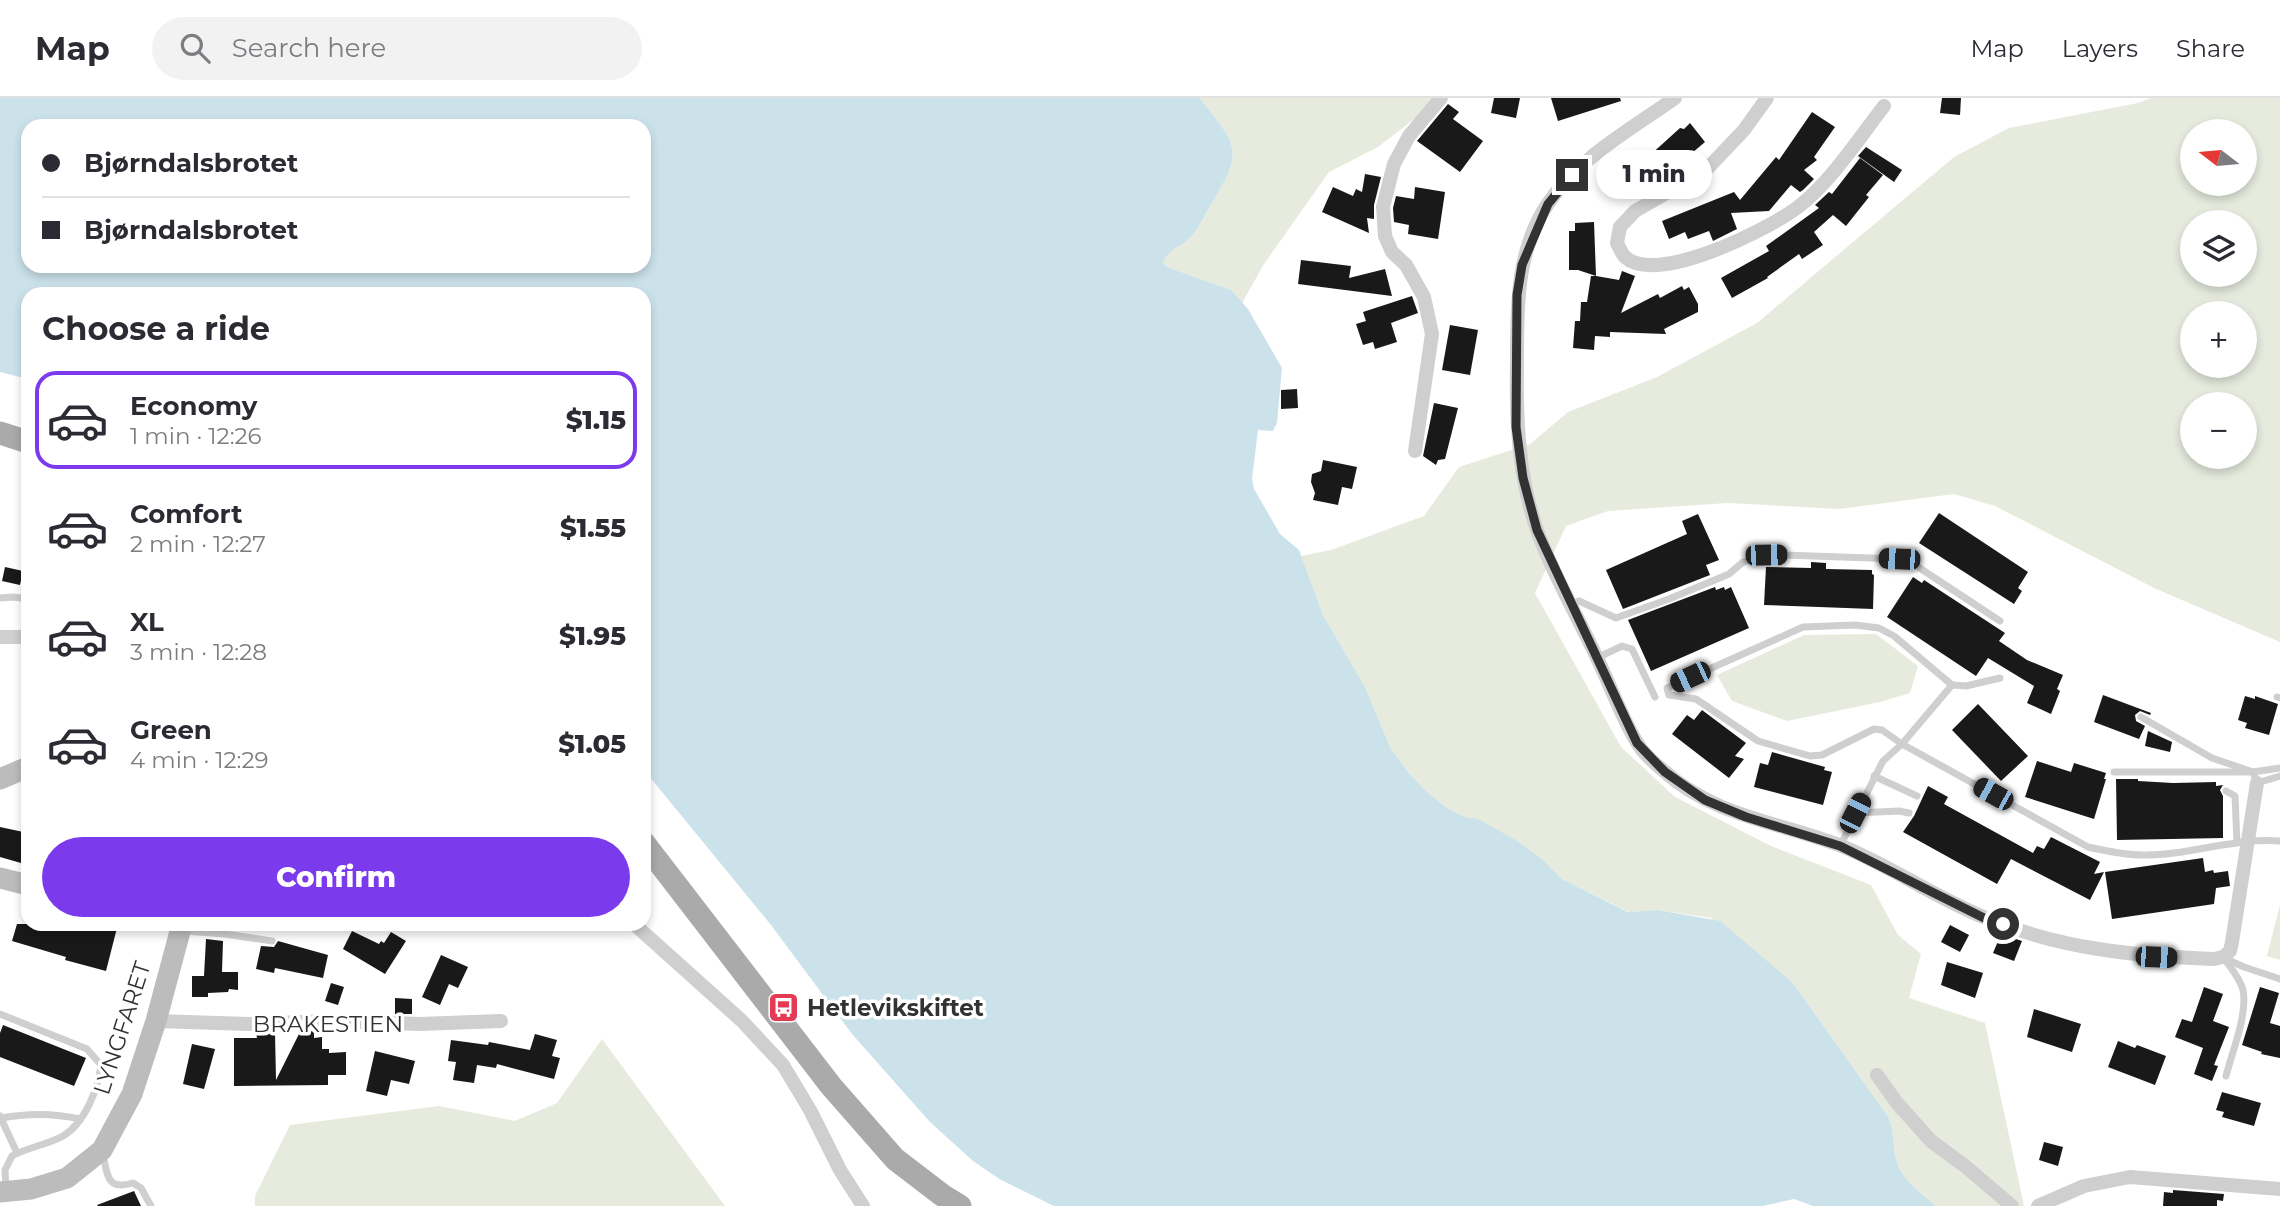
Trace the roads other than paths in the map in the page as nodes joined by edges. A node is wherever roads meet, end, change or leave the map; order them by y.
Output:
1 (1441, 98) edge
2 (1675, 98) edge
3 (1767, 98) edge
4 (1655, 104) edge
5 (1884, 106) dead end
6 (0, 433) edge
7 (21, 440) edge
8 (1415, 451) dead end
9 (0, 598) edge
10 (21, 599) edge
11 (1571, 604) junction
12 (2000, 621) dead end
13 (0, 637) edge
14 (21, 637) edge
15 (1597, 658) junction
16 (2000, 678) dead end
17 (1952, 685) junction
18 (1655, 697) dead end
19 (2141, 717) dead end
20 (1902, 744) junction
21 (2280, 768) edge
22 (21, 770) edge
23 (2114, 772) dead end
24 (1874, 776) junction
25 (2280, 776) edge
26 (2255, 778) junction
27 (0, 779) edge
28 (2226, 791) dead end
29 (1917, 796) dead end
30 (1855, 813) junction
31 (1909, 814) dead end
32 (2280, 841) edge
33 (2242, 843) junction
34 (1840, 846) junction
35 (651, 852) edge
36 (0, 878) edge
37 (21, 883) edge
38 (180, 931) edge
39 (203, 931) edge
40 (643, 931) edge
41 (272, 941) dead end
42 (2223, 957) junction
43 (2280, 979) edge
44 (0, 1014) edge
45 (156, 1021) junction
46 (501, 1021) dead end
47 (1877, 1074) dead end
48 (2226, 1076) dead end
49 (1, 1117) edge
50 (80, 1119) junction
51 (102, 1150) junction
52 (17, 1153) junction
53 (2280, 1189) edge
54 (3, 1191) edge
55 (945, 1202) edge
56 (151, 1206) edge
57 (863, 1206) edge
58 (2012, 1206) edge
59 (2038, 1206) edge

1 - 8 street
2 - 4 street
3 - 5 street
4 - 11 street
6 - 7 main road
9 - 10 lane
11 - 12 lane
11 - 15 street
13 - 14 street
15 - 18 lane
15 - 34 street
16 - 17 lane
17 - 20 lane
17 - 20 lane
19 - 26 lane
20 - 24 lane
20 - 33 lane
21 - 26 lane
22 - 27 street
23 - 26 lane
24 - 29 lane
24 - 30 lane
25 - 26 lane
26 - 33 street
28 - 33 lane
30 - 31 lane
30 - 34 lane
32 - 33 lane
33 - 42 street
34 - 42 street
35 - 55 main road
36 - 37 street
38 - 45 street, LYNGFARET
39 - 41 lane, LYNGFARET
40 - 57 street
42 - 43 lane
42 - 48 lane
44 - 50 lane
45 - 46 street, BRAKESTIEN
45 - 51 street, LYNGFARET
47 - 58 street
49 - 50 lane
49 - 52 lane
50 - 52 lane
51 - 54 street, LYNGFARET
51 - 56 lane
52 - 54 lane
53 - 59 street

